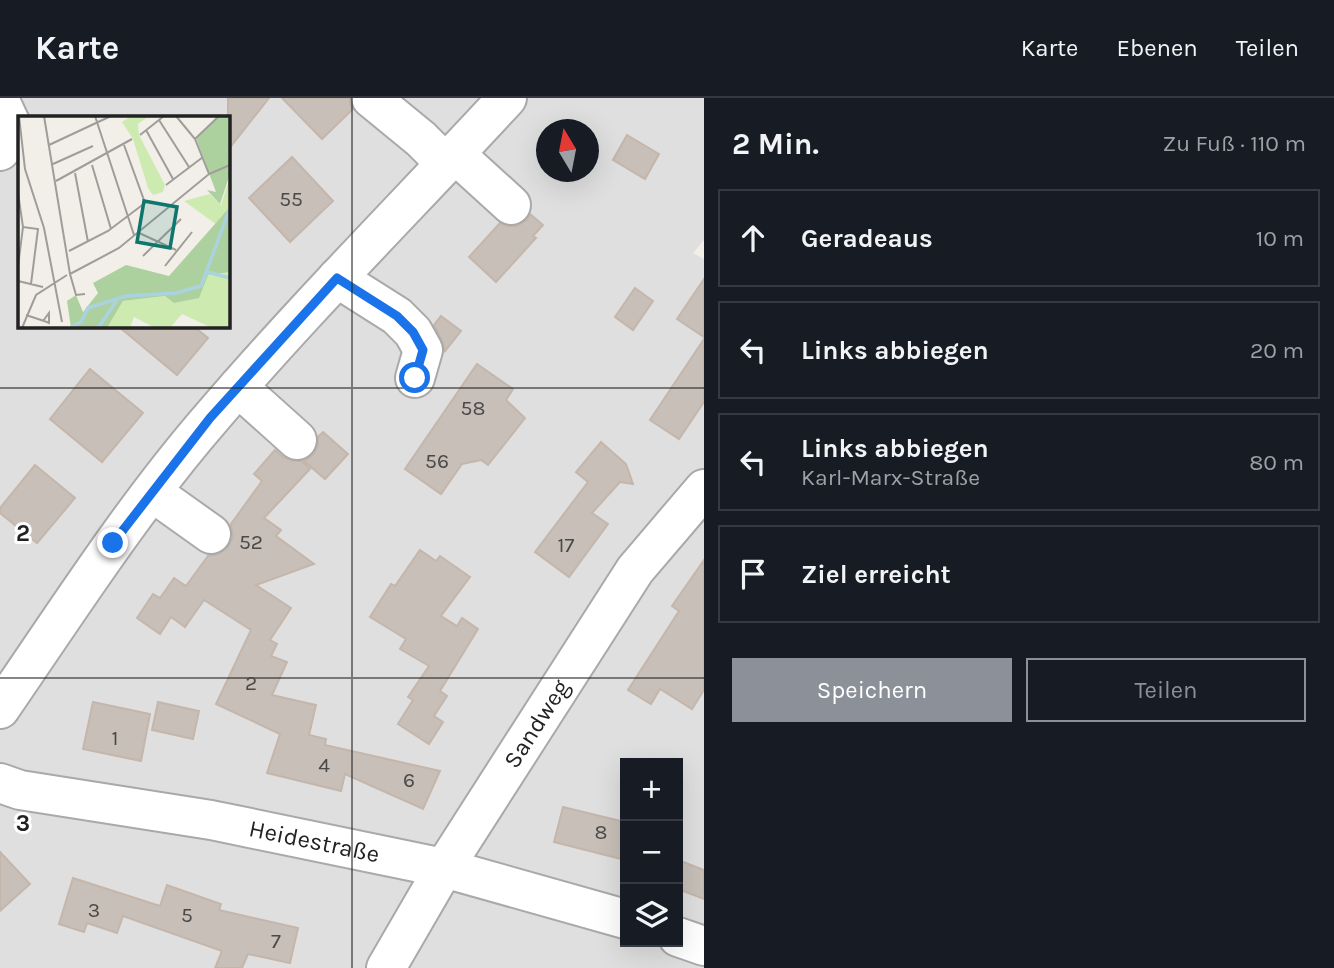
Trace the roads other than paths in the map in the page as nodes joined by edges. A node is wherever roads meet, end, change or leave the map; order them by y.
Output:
1 (371, 98) edge
2 (507, 98) edge
3 (451, 159) junction
4 (511, 205) dead end
5 (337, 278) junction
6 (415, 378) dead end
7 (238, 387) junction
8 (298, 440) dead end
9 (704, 489) edge
10 (152, 492) junction
11 (211, 534) dead end
12 (0, 709) edge
13 (0, 783) edge
14 (444, 868) junction
15 (620, 918) edge
16 (683, 939) edge
17 (704, 946) edge
18 (386, 968) edge

1 - 3 street
2 - 3 street
3 - 4 street
3 - 5 street
5 - 6 street
5 - 7 street
7 - 8 street
7 - 10 street
9 - 14 street, Sandweg
10 - 11 street
10 - 12 street
13 - 14 street, Heidestraße
14 - 15 street, Heidestraße
14 - 18 street, Sandweg
16 - 17 street

